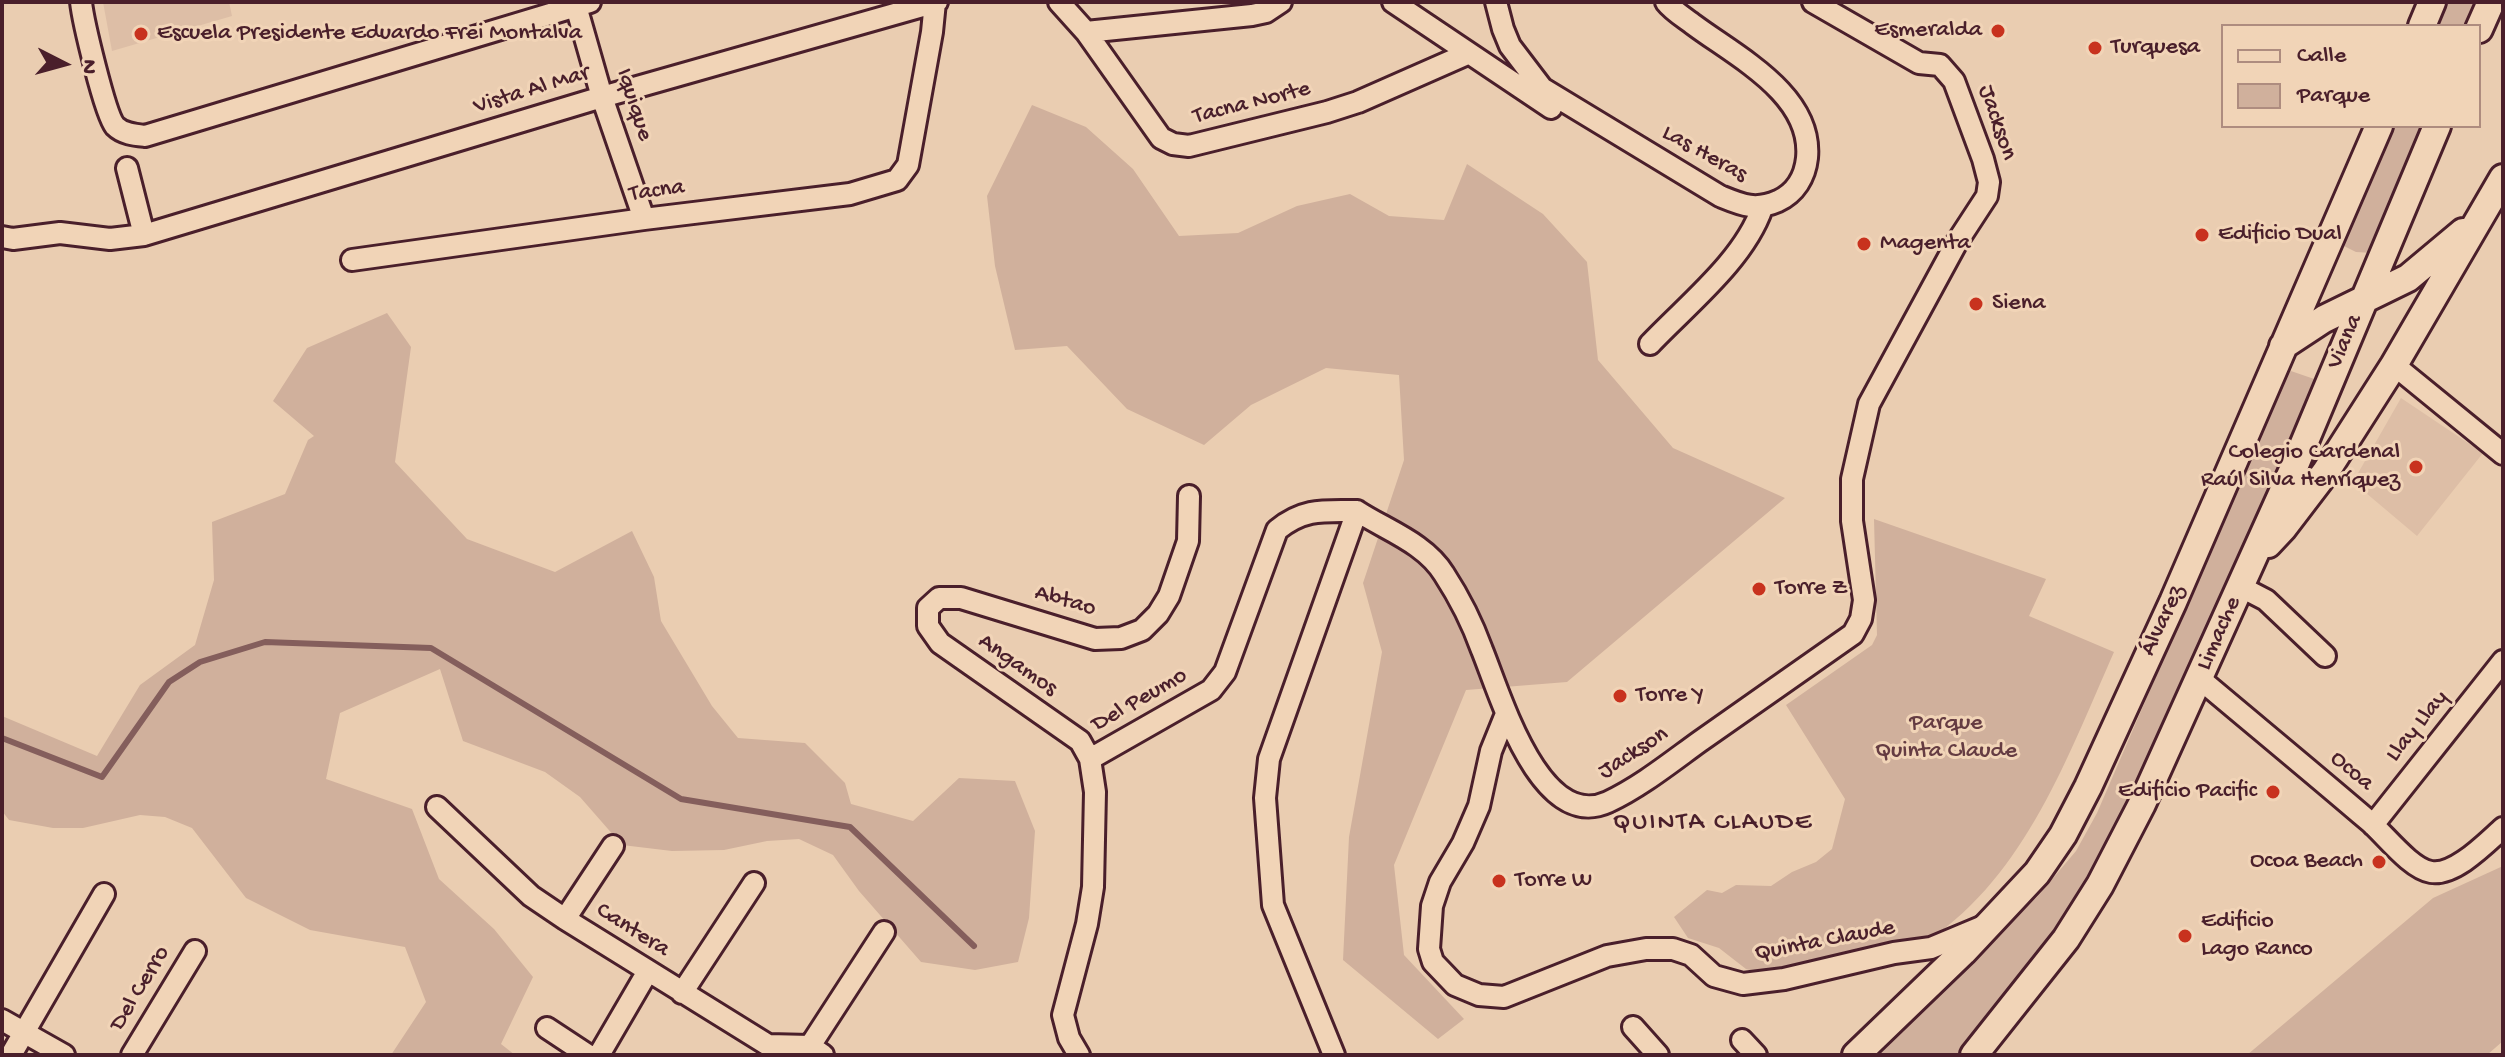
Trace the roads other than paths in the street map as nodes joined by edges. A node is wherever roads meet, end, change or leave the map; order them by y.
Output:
1 (81, 2) edge
2 (936, 2) edge
3 (1059, 2) edge
4 (1281, 2) edge
5 (1393, 2) edge
6 (1496, 2) edge
7 (1666, 2) edge
8 (1813, 2) edge
9 (2432, 2) edge
10 (2491, 2) edge
11 (583, 4) edge
12 (2423, 24) edge
13 (2481, 24) edge
14 (1086, 32) junction
15 (1467, 54) junction
16 (602, 97) junction
17 (1572, 115) junction
18 (2378, 128) edge
19 (2436, 128) edge
20 (127, 168) dead end
21 (1664, 178) dead end
22 (2503, 178) edge
23 (1762, 208) junction
24 (644, 219) junction
25 (2478, 219) junction
26 (144, 235) junction
27 (2, 237) edge
28 (352, 260) dead end
29 (2408, 278) junction
30 (2364, 298) junction
31 (2430, 307) junction
32 (1650, 344) dead end
33 (2283, 346) junction
34 (2394, 365) junction
35 (2503, 454) edge
36 (1189, 496) dead end
37 (1357, 511) junction
38 (2254, 558) junction
39 (2241, 587) junction
40 (928, 608) joint
41 (2325, 656) dead end
42 (2503, 661) edge
43 (2200, 679) junction
44 (1506, 714) junction
45 (1090, 759) junction
46 (437, 807) dead end
47 (2373, 825) junction
48 (2503, 828) edge
49 (613, 846) dead end
50 (2503, 851) edge
51 (2473, 854) junction
52 (754, 883) dead end
53 (104, 894) dead end
54 (565, 919) junction
55 (1989, 924) junction
56 (884, 932) dead end
57 (195, 951) dead end
58 (648, 971) junction
59 (682, 993) junction
60 (2, 1020) edge
61 (1633, 1027) dead end
62 (547, 1028) dead end
63 (25, 1032) junction
64 (765, 1050) edge
65 (817, 1051) edge
66 (11, 1055) edge
67 (64, 1055) edge
68 (132, 1055) edge
69 (588, 1055) edge
70 (599, 1055) edge
71 (1079, 1055) edge
72 (1334, 1055) edge
73 (1658, 1055) edge
74 (1856, 1055) edge
75 (1974, 1055) edge

1 - 11 street
2 - 16 street, Vista Al Mar
2 - 24 street, Tacna
3 - 14 street, Tacna Norte
4 - 14 street
5 - 15 street
6 - 17 street, Las Heras
7 - 23 street, Las Heras
8 - 44 street, Jackson
9 - 12 main road
10 - 13 main road
11 - 16 street, Iquique
14 - 15 street, Tacna Norte
15 - 17 street
16 - 24 street, Iquique
16 - 26 street, Vista Al Mar
17 - 21 street, Las Heras
17 - 23 street, Las Heras
18 - 33 main road, Álvarez
19 - 30 main road, Viana
20 - 26 street
22 - 25 main road, Limache
23 - 32 street
24 - 28 street, Tacna
25 - 29 main road, Limache
25 - 31 main road, Limache
26 - 27 street, Vista Al Mar
29 - 30 main road, Limache
29 - 31 main road
30 - 33 main road, Limache
30 - 38 main road, Viana
31 - 34 main road, Limache
33 - 55 main road, Álvarez
34 - 35 street
34 - 38 main road, Limache
36 - 40 street, Abtao
37 - 44 street, Jackson
37 - 45 street, Del Peumo
37 - 72 street
38 - 39 main road, Limache
39 - 41 street
39 - 43 main road, Limache
40 - 45 street, Angamos
42 - 47 street, Llay Llay
43 - 47 street, Ocoa
43 - 75 main road, Limache
44 - 55 street, Quinta Claude
45 - 71 street, Del Peumo
46 - 54 street, Cantera
47 - 51 street, Ocoa
48 - 51 street
49 - 54 street
50 - 51 street
52 - 59 street
53 - 63 street
54 - 58 street, Cantera
55 - 74 main road, Álvarez
56 - 65 street
57 - 68 street, Del Cerro
58 - 59 street, Cantera
58 - 70 street
59 - 64 street, Cantera
60 - 63 street
61 - 73 street
62 - 69 street
63 - 66 street
63 - 67 street
64 - 65 street, Cantera

